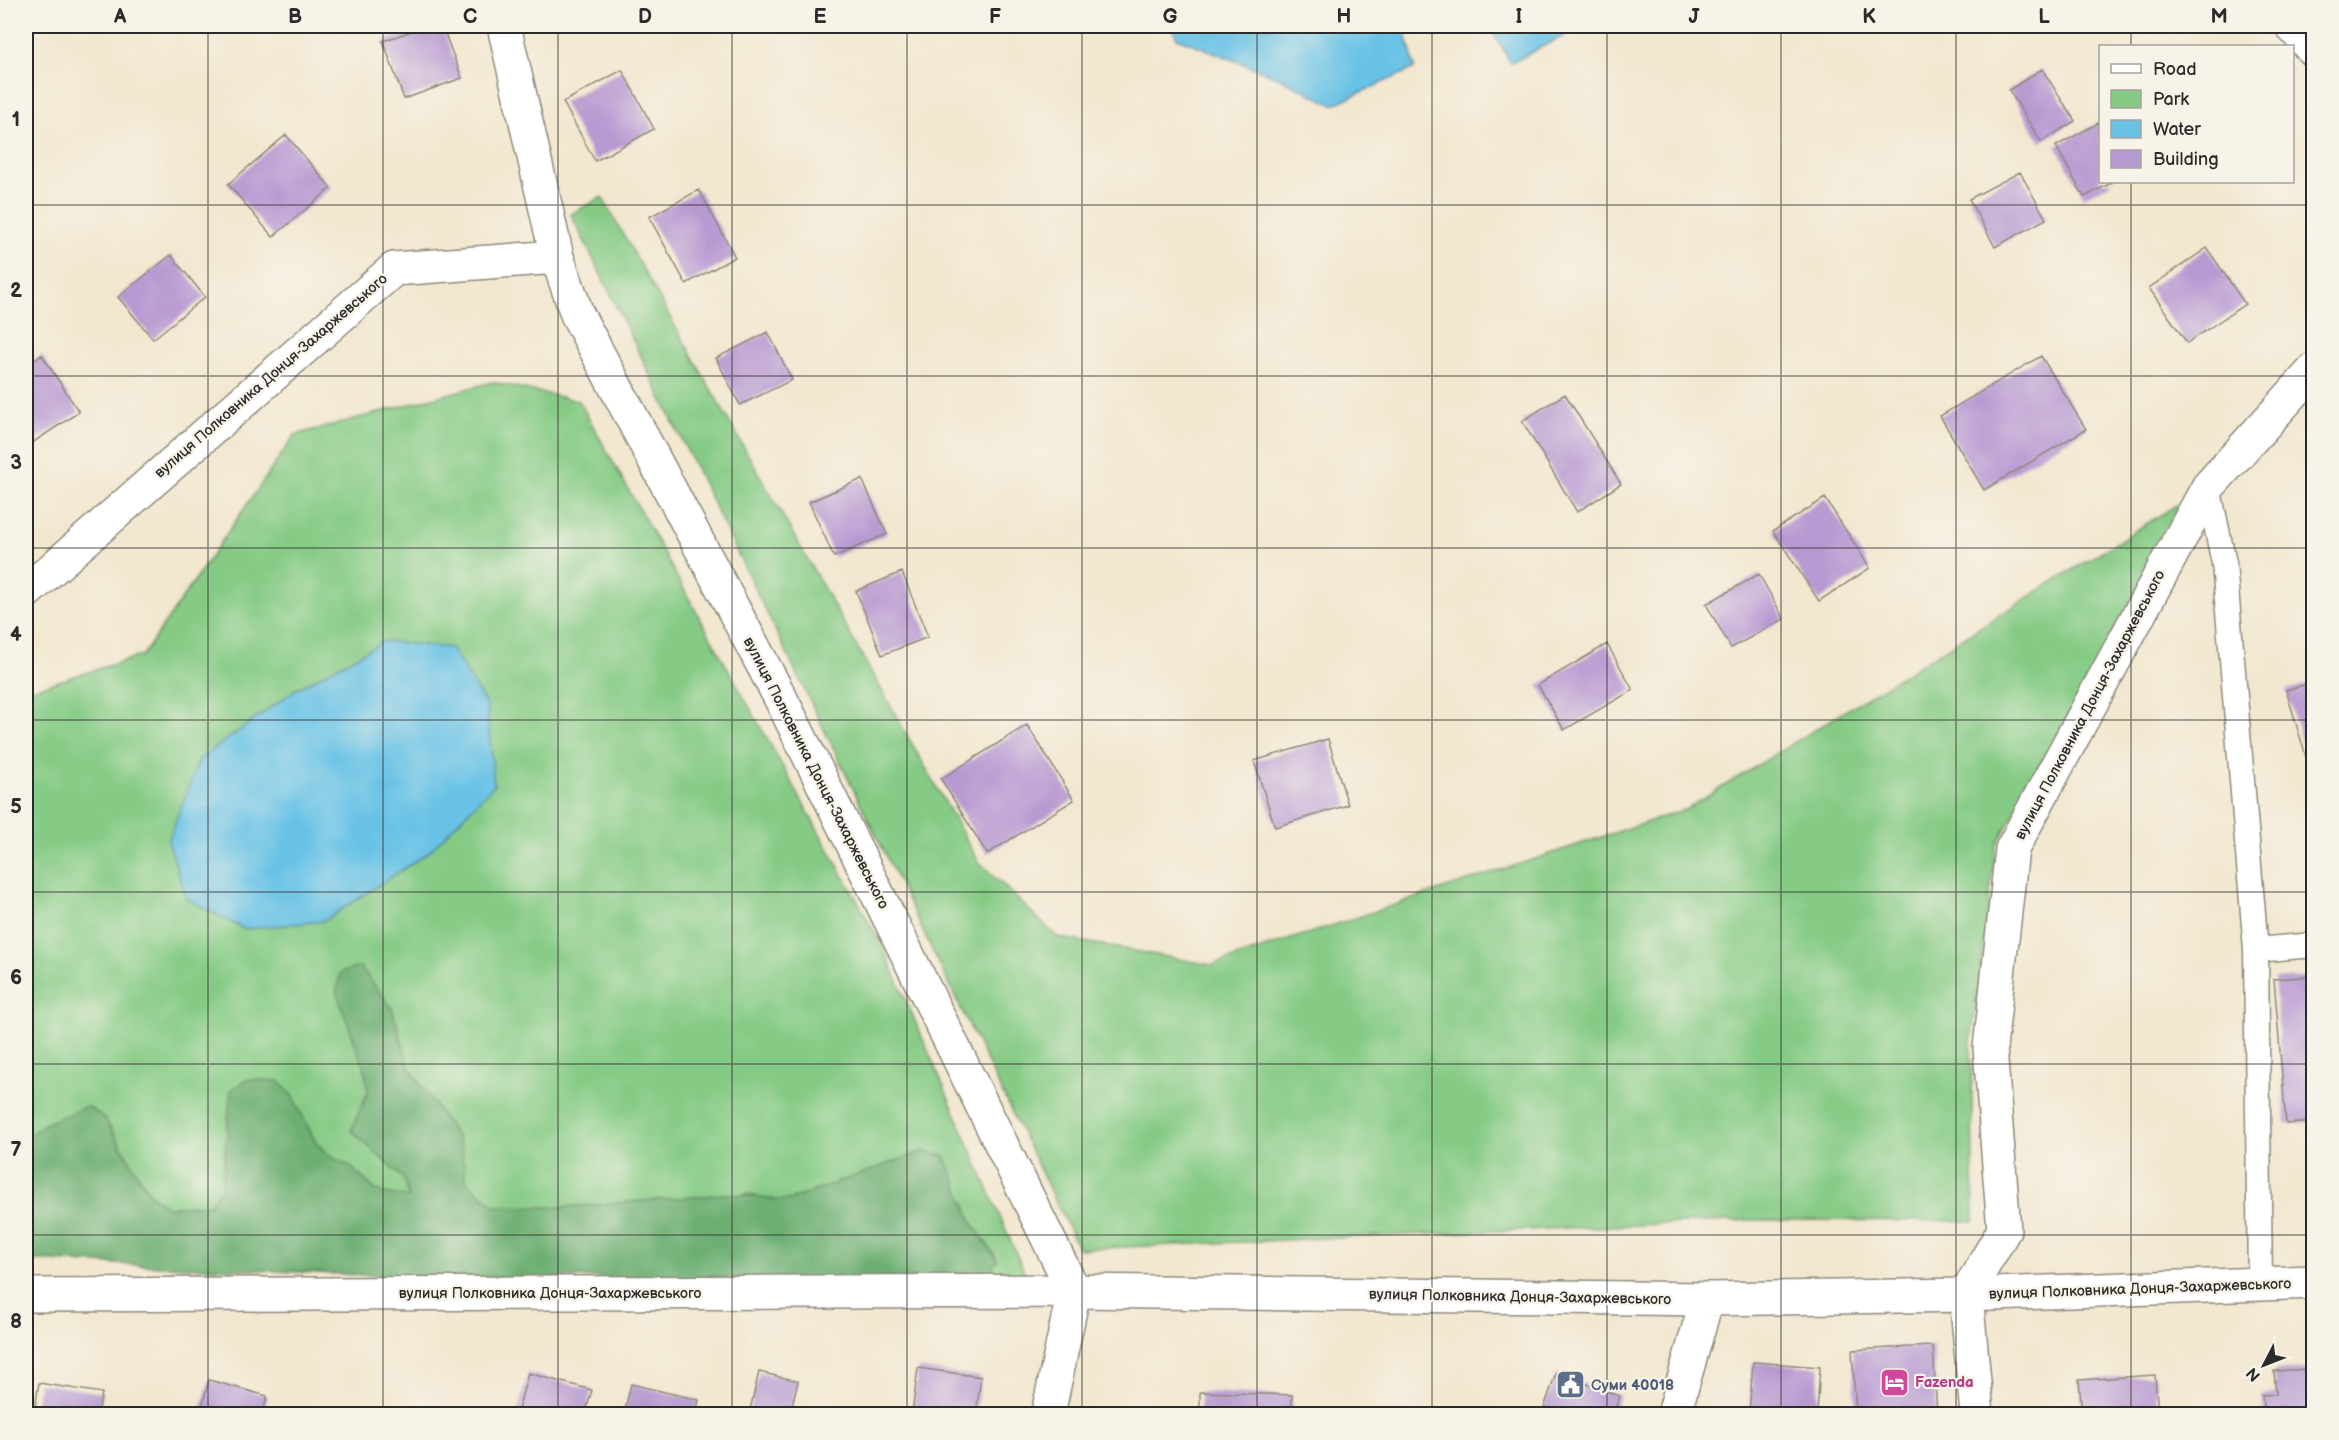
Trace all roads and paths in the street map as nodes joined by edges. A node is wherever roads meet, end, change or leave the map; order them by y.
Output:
1 (504, 26) edge
2 (2292, 26) edge
3 (2313, 51) edge
4 (557, 257) junction
5 (2313, 370) edge
6 (2208, 487) junction
7 (26, 592) edge
8 (2313, 945) edge
9 (2256, 950) junction
10 (2313, 1282) edge
11 (2260, 1283) junction
12 (1074, 1291) junction
13 (26, 1295) edge
14 (1966, 1296) junction
15 (1707, 1299) junction
16 (1048, 1414) edge
17 (1674, 1414) edge
18 (1977, 1414) edge

1 - 4 street, вулиця Полковника Донця-Захаржевського
2 - 3 street
4 - 7 street, вулиця Полковника Донця-Захаржевського
4 - 12 street, вулиця Полковника Донця-Захаржевського
5 - 6 street, вулиця Полковника Донця-Захаржевського
6 - 9 lane
6 - 14 street, вулиця Полковника Донця-Захаржевського
8 - 9 lane
9 - 11 lane
10 - 11 street, вулиця Полковника Донця-Захаржевського
11 - 14 street, вулиця Полковника Донця-Захаржевського
12 - 13 street, вулиця Полковника Донця-Захаржевського
12 - 15 street, вулиця Полковника Донця-Захаржевського
12 - 16 street
14 - 15 street, вулиця Полковника Донця-Захаржевського
14 - 18 street
15 - 17 street

